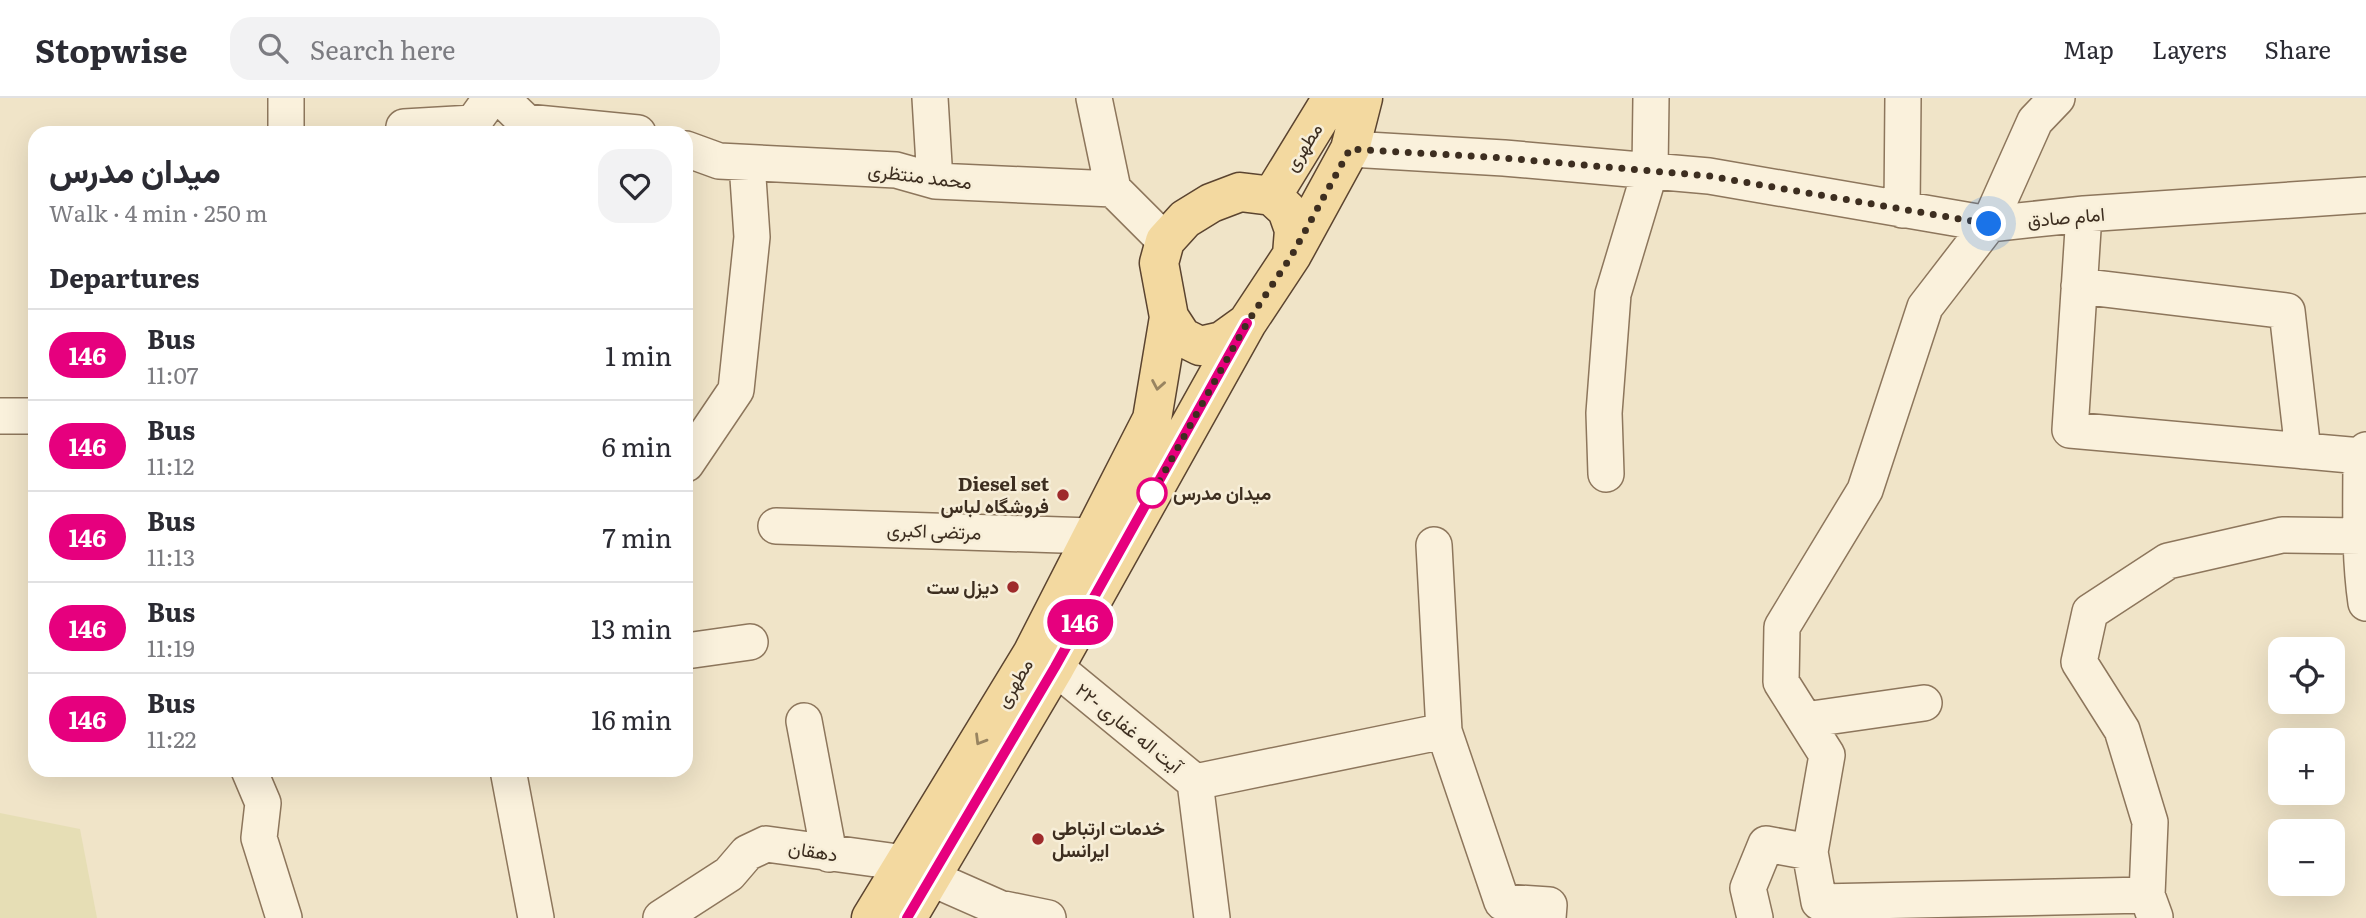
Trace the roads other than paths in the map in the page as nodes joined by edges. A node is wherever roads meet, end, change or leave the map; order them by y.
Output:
1 (286, 98) edge
2 (491, 98) edge
3 (501, 98) edge
4 (930, 98) edge
5 (1094, 98) edge
6 (1332, 98) edge
7 (1363, 98) edge
8 (1651, 98) edge
9 (1903, 98) edge
10 (2057, 98) edge
11 (286, 126) edge
12 (421, 126) edge
13 (567, 126) edge
14 (1312, 134) junction
15 (1350, 149) junction
16 (693, 152) edge
17 (747, 163) junction
18 (1650, 171) junction
19 (935, 181) junction
20 (1113, 189) junction
21 (2366, 195) edge
22 (1272, 196) junction
23 (1902, 210) junction
24 (2084, 214) junction
25 (1989, 224) junction
26 (1165, 241) junction
27 (1292, 255) junction
28 (2079, 286) junction
29 (1169, 317) junction
30 (1247, 323) junction
31 (0, 415) edge
32 (28, 416) edge
33 (2303, 451) junction
34 (693, 453) edge
35 (2364, 453) edge
36 (1606, 474) dead end
37 (776, 526) dead end
38 (1093, 536) junction
39 (2361, 536) junction
40 (1434, 545) dead end
41 (2366, 603) edge
42 (750, 642) dead end
43 (693, 650) edge
44 (1055, 667) junction
45 (1924, 703) dead end
46 (1805, 720) junction
47 (804, 721) dead end
48 (1444, 731) junction
49 (252, 777) edge
50 (509, 777) edge
51 (1195, 782) junction
52 (1810, 852) junction
53 (829, 854) junction
54 (918, 870) junction
55 (2152, 907) edge
56 (1897, 909) edge
57 (284, 918) edge
58 (536, 918) edge
59 (662, 918) edge
60 (871, 918) edge
61 (906, 918) edge
62 (1048, 918) edge
63 (1212, 918) edge
64 (1548, 918) edge
65 (1755, 918) edge

1 - 11 street
2 - 12 street
3 - 13 street
4 - 19 street
5 - 20 street
6 - 14 main road, مطهری
7 - 15 main road, مطهری
8 - 18 street
9 - 23 street
10 - 25 street
14 - 15 main road
14 - 22 main road, مطهری
15 - 18 street, امام صادق
15 - 27 main road, مطهری
16 - 17 street, محمد منتظری
17 - 19 street, محمد منتظری
17 - 34 street
18 - 23 street, امام صادق
18 - 36 street
19 - 20 street, محمد منتظری
20 - 26 street
21 - 24 street, امام صادق
22 - 26 main road
22 - 27 main road
23 - 25 street, امام صادق
24 - 25 street, امام صادق
24 - 28 street
25 - 46 street
26 - 29 main road
27 - 30 main road
28 - 33 street
28 - 33 street
29 - 30 main road
29 -> 38 main road, مطهری
30 - 44 main road, مطهری
31 - 32 street
33 - 35 street
35 - 39 street
37 - 38 street, مرتضی اکبری
38 -> 54 main road, مطهری
39 - 41 street
39 - 55 street
40 - 48 street
42 - 43 street
44 - 51 street, ۲۲- آیت اله غفاری
44 - 54 main road, مطهری
45 - 46 street
46 - 52 street
47 - 53 street
48 - 51 street
48 - 64 street
49 - 57 street
50 - 58 street
51 - 63 street, ۲۲- آیت اله غفاری
52 - 56 street
52 - 65 street
53 - 54 street, دهقان
53 - 59 street, دهقان
54 - 60 main road, مطهری
54 - 61 main road, مطهری
54 - 62 street, دهقان
55 - 56 street

